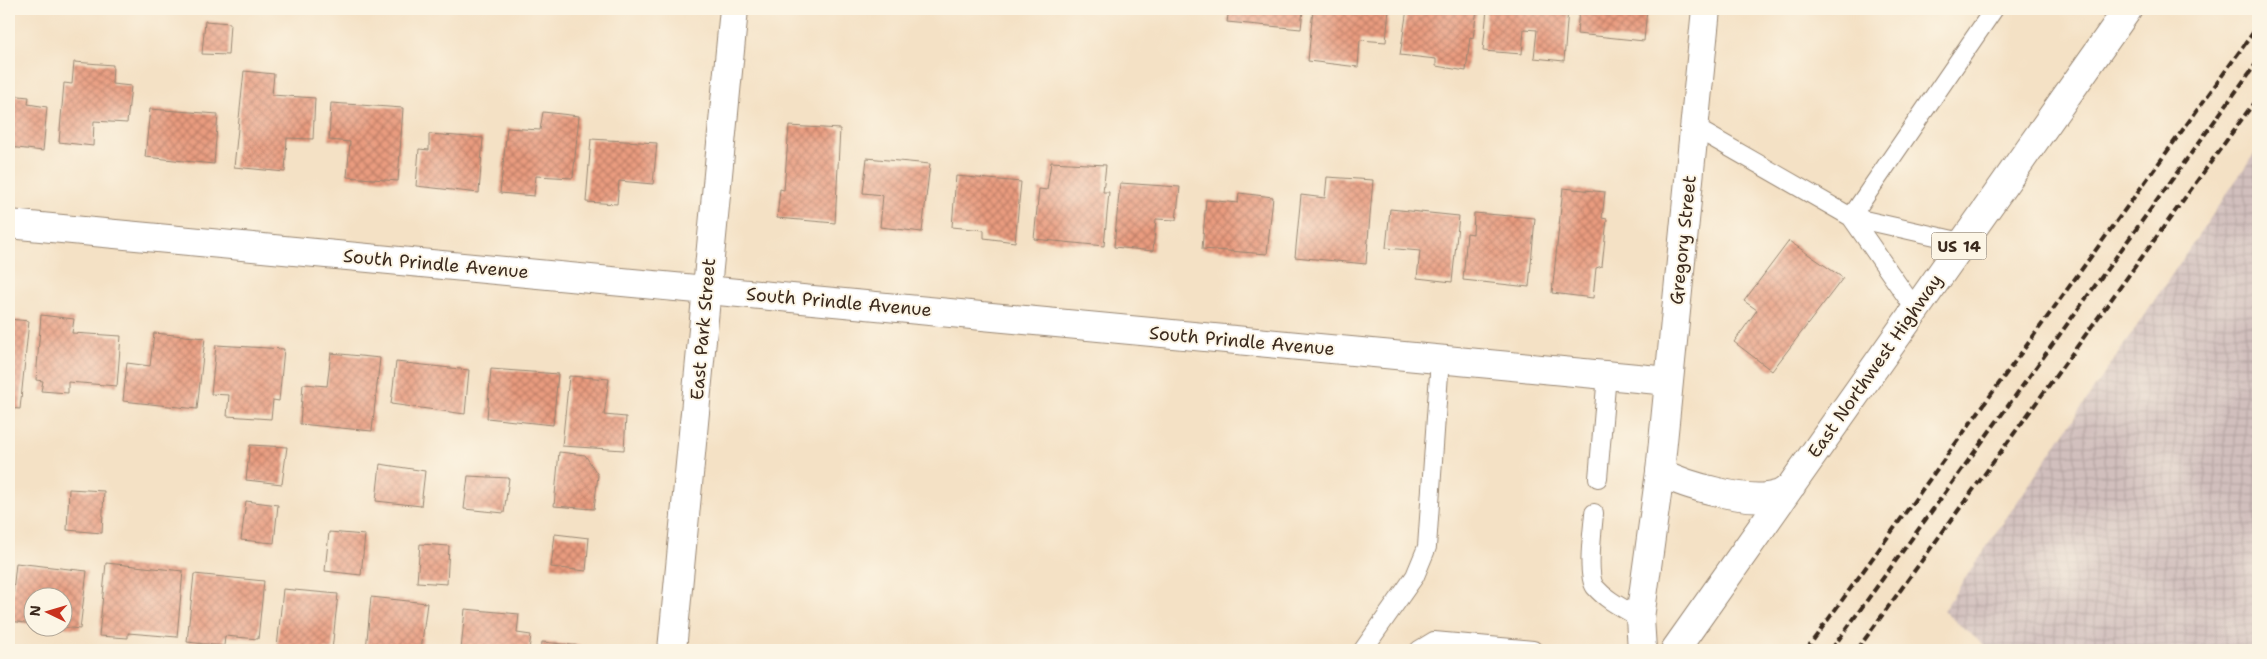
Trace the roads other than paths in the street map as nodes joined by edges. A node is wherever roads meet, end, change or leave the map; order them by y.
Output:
1 (734, 9) edge
2 (1706, 9) edge
3 (1994, 9) edge
4 (2128, 9) edge
5 (1694, 126) junction
6 (1851, 217) junction
7 (9, 224) edge
8 (1962, 242) junction
9 (707, 290) junction
10 (1915, 309) junction
11 (1440, 359) junction
12 (1608, 375) junction
13 (1669, 381) junction
14 (1660, 472) junction
15 (1598, 478) dead end
16 (1792, 484) junction
17 (1594, 513) dead end
18 (1640, 618) junction
19 (672, 650) edge
20 (1363, 650) edge
21 (1419, 650) edge
22 (1533, 650) edge
23 (1642, 650) edge
24 (1675, 650) edge

1 - 9 street, East Park Street
2 - 5 street, Gregory Street
3 - 6 lane
4 - 8 street, East Northwest Highway / US 14
5 - 6 lane
5 - 13 street, Gregory Street
6 - 8 lane
6 - 10 lane
7 - 9 street, South Prindle Avenue
8 - 10 street, East Northwest Highway / US 14
9 - 11 street, South Prindle Avenue
9 - 19 street, East Park Street
10 - 16 street, East Northwest Highway / US 14
11 - 12 street, South Prindle Avenue
11 - 20 lane
12 - 13 street, South Prindle Avenue
12 - 15 lane
13 - 14 street, Gregory Street
14 - 16 street
14 - 18 street, Gregory Street
16 - 24 street, East Northwest Highway / US 14
17 - 18 lane
18 - 23 street, Gregory Street
21 - 22 lane

